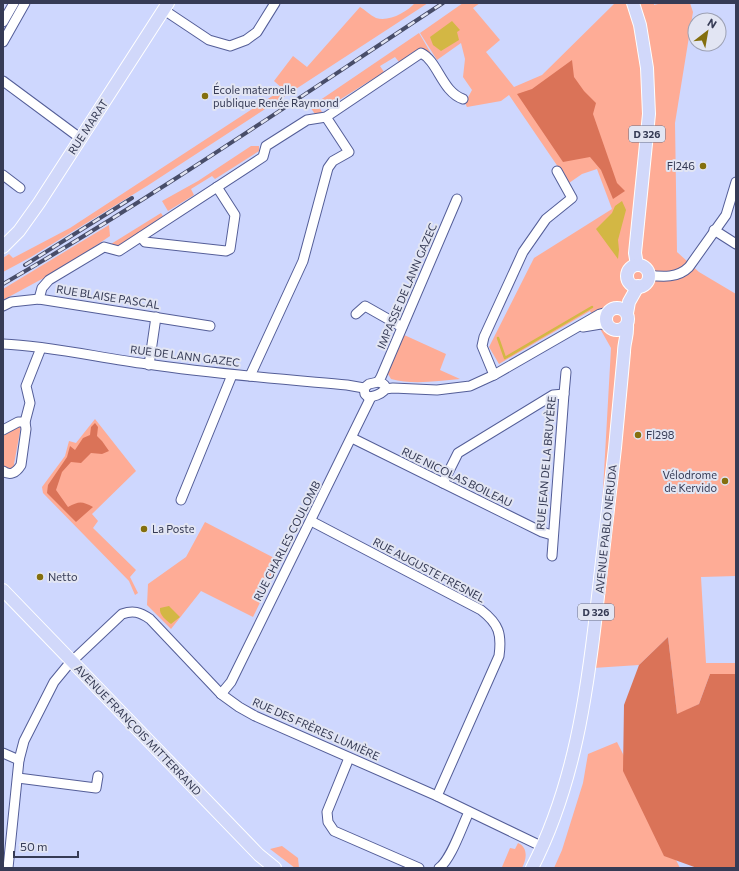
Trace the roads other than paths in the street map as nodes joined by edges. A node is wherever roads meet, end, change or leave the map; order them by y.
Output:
1 (14, 3) edge
2 (25, 3) edge
3 (275, 3) edge
4 (633, 3) edge
5 (166, 6) edge
6 (3, 22) edge
7 (3, 42) edge
8 (3, 81) edge
9 (463, 99) dead end
10 (326, 117) junction
11 (80, 138) junction
12 (557, 171) dead end
13 (3, 175) edge
14 (736, 182) edge
15 (217, 187) junction
16 (20, 188) dead end
17 (458, 199) dead end
18 (714, 230) junction
19 (141, 237) junction
20 (736, 244) edge
21 (3, 246) edge
22 (637, 265) junction
23 (648, 275) junction
24 (634, 284) junction
25 (39, 299) junction
26 (3, 306) edge
27 (356, 314) dead end
28 (620, 314) junction
29 (156, 317) junction
30 (210, 326) dead end
31 (402, 327) junction
32 (612, 328) junction
33 (572, 330) junction
34 (3, 344) edge
35 (41, 348) junction
36 (624, 348) junction
37 (149, 365) junction
38 (566, 372) dead end
39 (232, 375) junction
40 (494, 375) junction
41 (250, 376) junction
42 (378, 382) junction
43 (364, 388) junction
44 (385, 389) junction
45 (564, 394) junction
46 (371, 397) junction
47 (25, 422) junction
48 (3, 430) edge
49 (352, 438) junction
50 (3, 471) edge
51 (443, 483) junction
52 (181, 500) dead end
53 (311, 522) junction
54 (552, 535) junction
55 (552, 556) dead end
56 (3, 590) edge
57 (72, 661) junction
58 (221, 694) junction
59 (3, 753) edge
60 (349, 758) junction
61 (19, 760) junction
62 (98, 776) dead end
63 (18, 778) junction
64 (437, 796) junction
65 (469, 812) junction
66 (7, 833) edge
67 (543, 847) junction
68 (8, 868) edge
69 (275, 868) edge
70 (419, 868) edge
71 (439, 868) edge
72 (532, 868) edge

1 - 6 street
2 - 7 street
3 - 5 street
4 - 22 main road, D 326
5 - 11 main road, RUE MARAT
8 - 11 street
9 - 10 street
10 - 15 street
10 - 41 street
11 - 21 main road, RUE MARAT
12 - 40 street
13 - 16 street
14 - 18 street
15 - 19 street
15 - 19 street
17 - 31 street, IMPASSE DE LANN GAZEC
18 - 20 street
18 - 23 street
19 - 25 street
22 - 23 main road
22 - 24 main road
23 - 24 main road
24 - 28 main road, D 326
25 - 26 street, RUE BLAISE PASCAL
25 - 29 street, RUE BLAISE PASCAL
27 - 31 street
28 - 32 main road
28 - 32 main road
28 - 33 street
28 - 36 main road, D 326
29 - 30 street, RUE BLAISE PASCAL
29 - 37 street
31 - 42 street, IMPASSE DE LANN GAZEC
32 - 33 street
32 - 36 main road, D 326
33 - 40 street
34 - 35 street, RUE DE LANN GAZEC
35 - 37 street, RUE DE LANN GAZEC
35 - 47 street
36 - 67 main road, AVENUE PABLO NERUDA / D 326
37 - 39 street, RUE DE LANN GAZEC
38 - 45 street, RUE JEAN DE LA BRUYÈRE
39 - 41 street, RUE DE LANN GAZEC
39 - 52 street
40 - 44 street
41 - 43 street, RUE DE LANN GAZEC
42 - 43 street
42 - 44 street
43 - 46 street
44 - 46 street
45 - 51 street
45 - 54 street, RUE JEAN DE LA BRUYÈRE
46 - 49 street, RUE CHARLES COULOMB
47 - 48 street
47 - 50 street
49 - 51 street, RUE NICOLAS BOILEAU
49 - 53 street, RUE CHARLES COULOMB
51 - 54 street, RUE NICOLAS BOILEAU
53 - 58 street, RUE CHARLES COULOMB
53 - 64 street, RUE AUGUSTE FRESNEL
54 - 55 street, RUE JEAN DE LA BRUYÈRE
56 - 57 main road, AVENUE FRANÇOIS MITTERRAND
57 - 58 street, RUE DES FRÈRES LUMIÈRE
57 - 61 street, RUE DES FRÈRES LUMIÈRE
57 - 69 main road, AVENUE FRANÇOIS MITTERRAND
58 - 60 street, RUE DES FRÈRES LUMIÈRE
59 - 61 street
60 - 64 street, RUE DES FRÈRES LUMIÈRE
60 - 70 street
61 - 63 street, RUE DES FRÈRES LUMIÈRE
62 - 63 street
63 - 66 street, RUE DES FRÈRES LUMIÈRE
64 - 65 street, RUE DES FRÈRES LUMIÈRE
65 - 67 street, RUE DES FRÈRES LUMIÈRE
65 - 71 street
66 - 68 street, RUE DES FRÈRES LUMIÈRE
67 - 72 main road, AVENUE PABLO NERUDA / D 326

